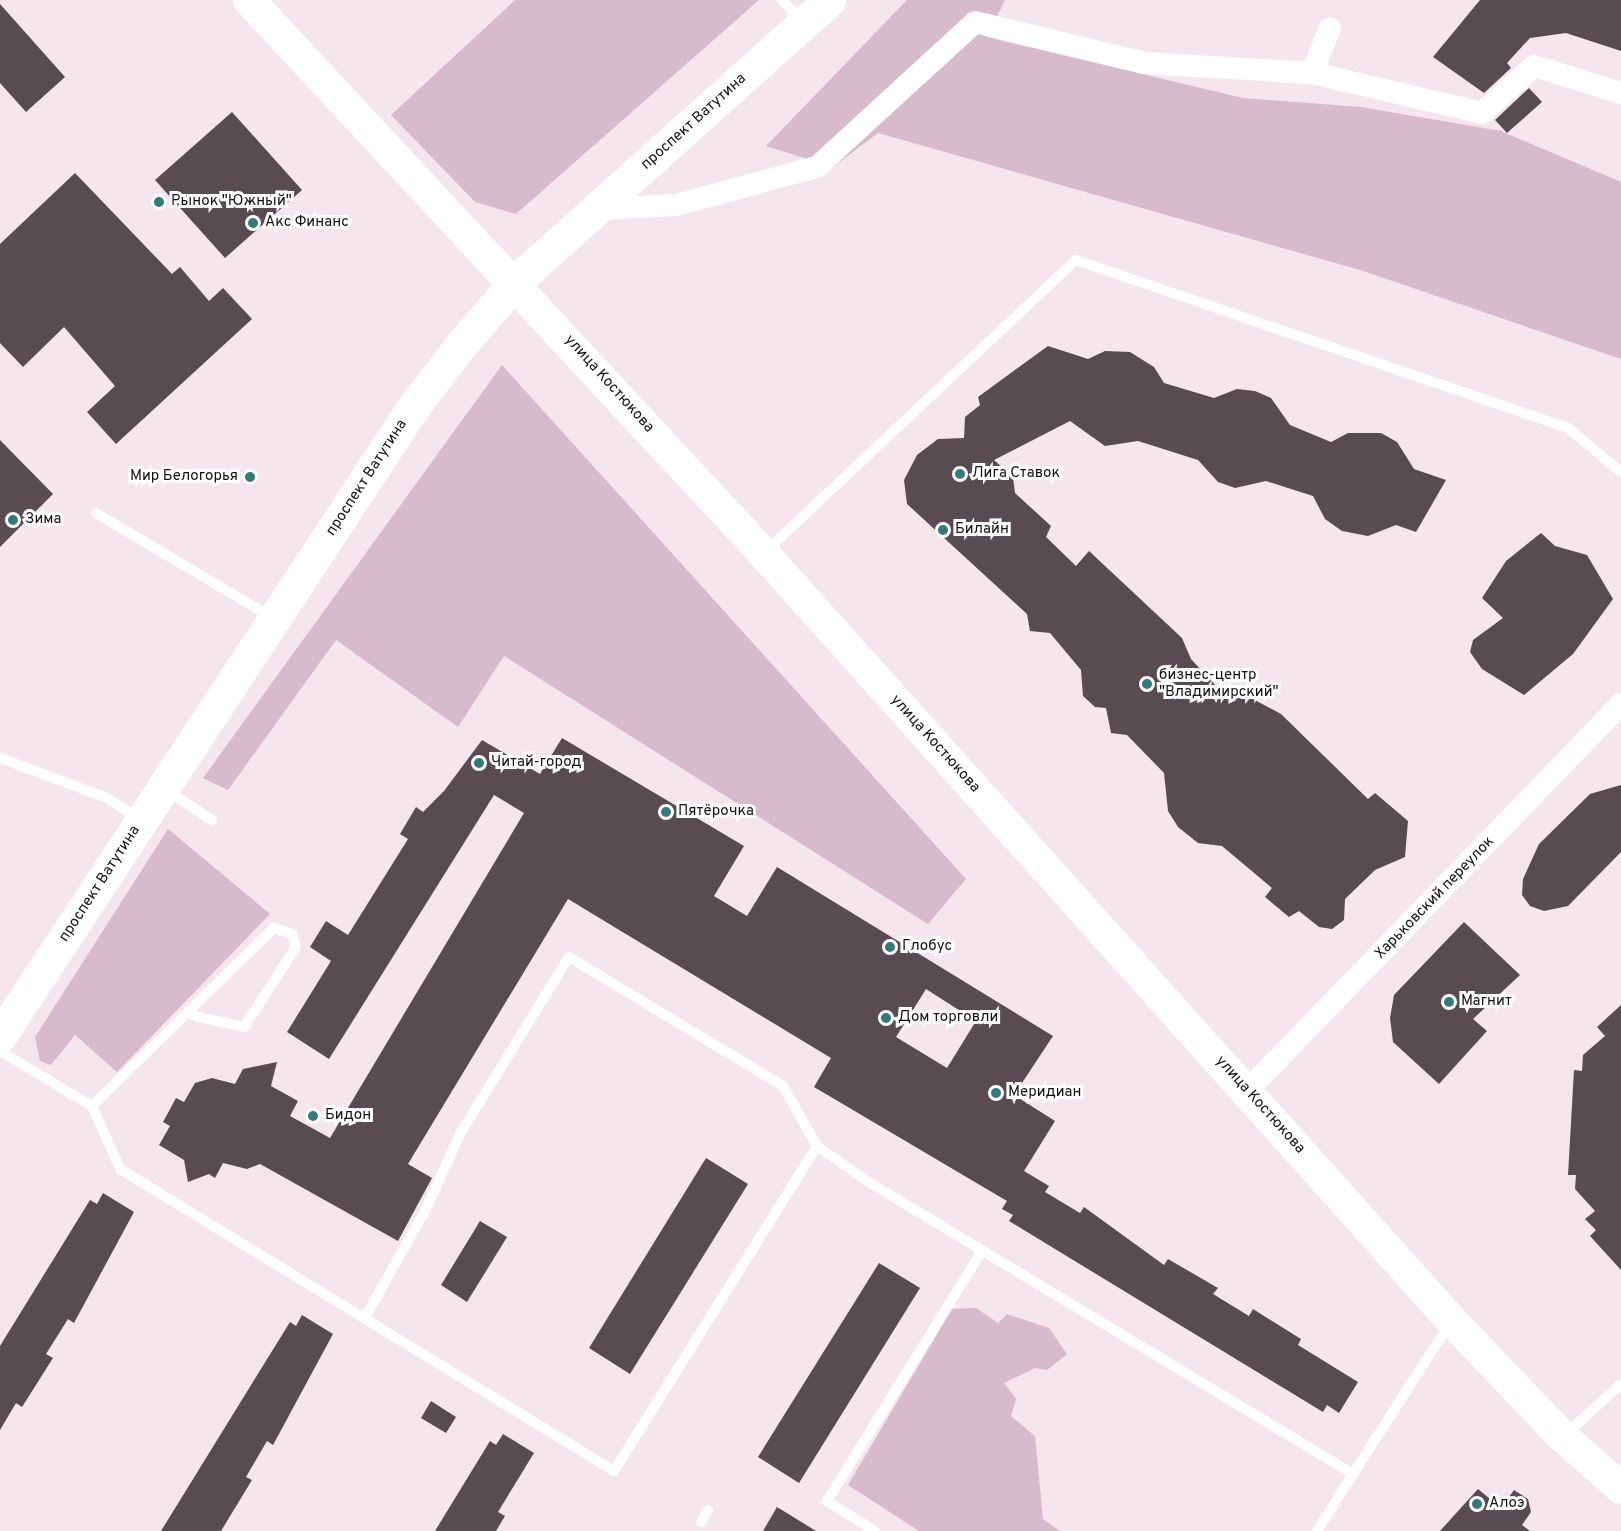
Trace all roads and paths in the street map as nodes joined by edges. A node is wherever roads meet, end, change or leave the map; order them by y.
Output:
1 (782, 0) edge
2 (829, 0) edge
3 (259, 6) edge
4 (804, 23) junction
5 (1330, 28) dead end
6 (1312, 73) junction
7 (1621, 93) edge
8 (597, 209) junction
9 (515, 282) junction
10 (1621, 472) edge
11 (96, 513) dead end
12 (763, 553) junction
13 (274, 619) junction
14 (1621, 704) edge
15 (0, 758) edge
16 (163, 788) junction
17 (141, 820) junction
18 (212, 820) dead end
19 (186, 1014) junction
20 (0, 1036) edge
21 (0, 1052) edge
22 (1248, 1090) junction
23 (92, 1106) junction
24 (817, 1146) junction
25 (982, 1251) junction
26 (364, 1319) junction
27 (1451, 1320) junction
28 (1621, 1384) edge
29 (1563, 1437) junction
30 (1353, 1474) junction
31 (1621, 1488) edge
32 (708, 1510) dead end
33 (701, 1522) dead end
34 (876, 1531) edge
35 (1317, 1531) edge

1 - 4 lane
2 - 4 main road, проспект Ватутина
3 - 9 main road, улица Костюкова
4 - 8 main road, проспект Ватутина
5 - 6 street
6 - 7 street
6 - 8 street
8 - 9 main road, проспект Ватутина
9 - 12 main road, улица Костюкова
9 - 13 main road, проспект Ватутина
10 - 12 lane
11 - 13 lane
12 - 22 main road, улица Костюкова
13 - 16 main road, проспект Ватутина
14 - 22 street, Харьковский переулок
15 - 17 lane
16 - 17 main road, проспект Ватутина
16 - 18 lane
17 - 20 main road, проспект Ватутина
19 - 19 lane
19 - 23 lane
21 - 23 lane
22 - 27 main road, улица Костюкова
23 - 26 lane
24 - 25 lane
24 - 26 lane
24 - 26 lane
25 - 30 lane
25 - 34 lane
27 - 29 main road, улица Костюкова
27 - 30 lane
28 - 29 lane
29 - 31 main road, улица Костюкова
30 - 35 lane
32 - 33 lane

